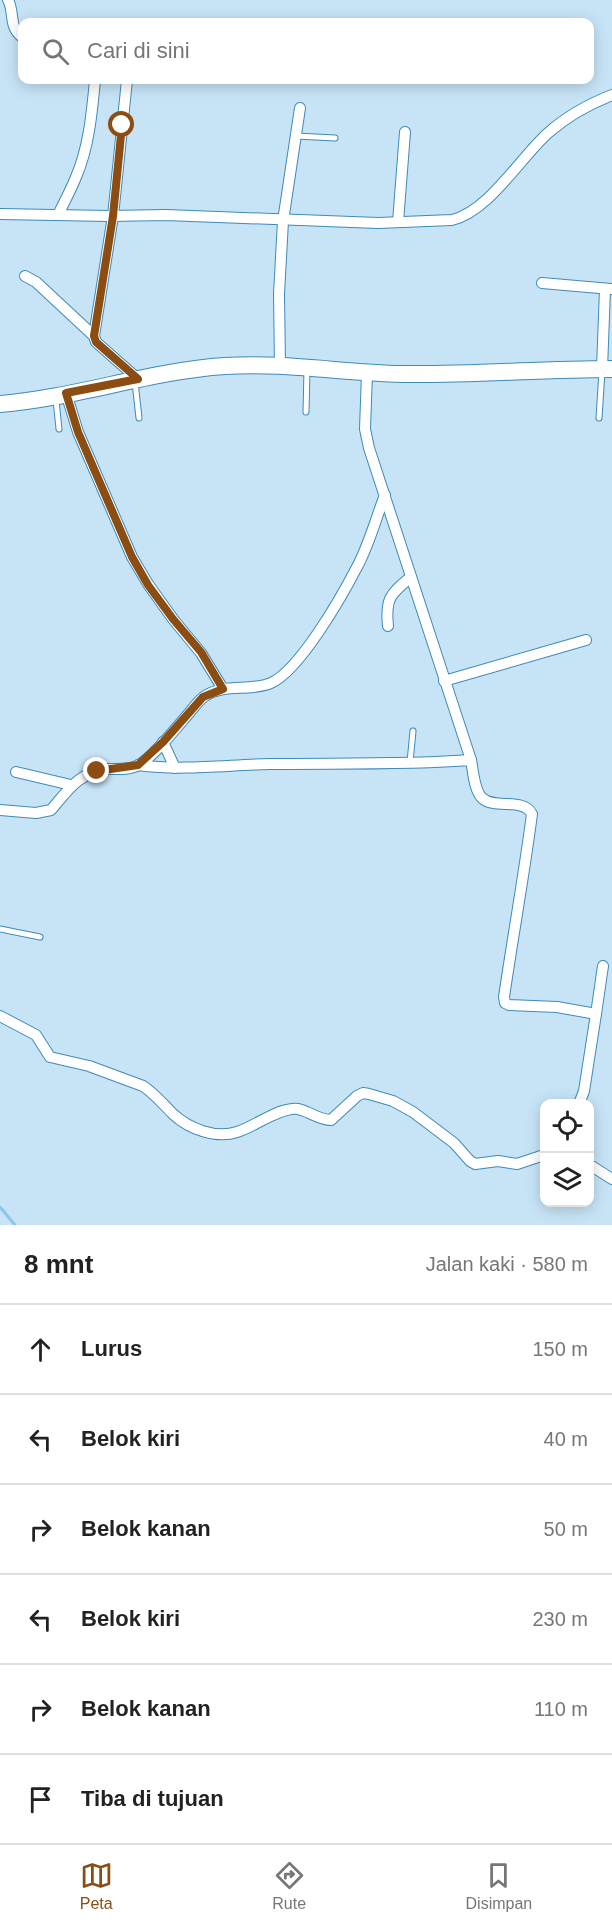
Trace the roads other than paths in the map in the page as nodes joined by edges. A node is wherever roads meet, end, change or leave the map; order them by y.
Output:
1 (8, 0) edge
2 (18, 33) edge
3 (95, 84) edge
4 (127, 84) edge
5 (612, 95) edge
6 (300, 108) dead end
7 (405, 132) dead end
8 (296, 136) junction
9 (335, 138) dead end
10 (0, 214) edge
11 (58, 215) junction
12 (113, 216) junction
13 (283, 221) junction
14 (398, 222) junction
15 (25, 276) dead end
16 (542, 284) dead end
17 (609, 289) edge
18 (94, 336) junction
19 (279, 366) junction
20 (307, 368) junction
21 (607, 369) edge
22 (367, 373) junction
23 (136, 380) junction
24 (61, 394) junction
25 (0, 404) edge
26 (306, 412) dead end
27 (139, 418) dead end
28 (599, 418) dead end
29 (59, 429) dead end
30 (385, 495) junction
31 (411, 577) junction
32 (388, 626) dead end
33 (586, 640) dead end
34 (444, 681) junction
35 (223, 689) junction
36 (413, 731) dead end
37 (163, 742) junction
38 (471, 760) junction
39 (410, 764) junction
40 (138, 765) junction
41 (175, 768) junction
42 (16, 772) dead end
43 (71, 785) junction
44 (0, 810) edge
45 (0, 929) edge
46 (40, 937) dead end
47 (603, 966) dead end
48 (596, 1014) junction
49 (0, 1016) edge
50 (581, 1099) edge
51 (540, 1156) edge
52 (594, 1168) edge
53 (612, 1179) edge

1 - 2 street
3 - 11 street
4 - 12 street
5 - 14 street
6 - 8 street
7 - 14 street
8 - 9 lane
8 - 13 street
10 - 11 street
11 - 12 street
12 - 13 street
12 - 18 street
13 - 14 street
13 - 19 street
15 - 18 street
16 - 17 street
17 - 21 street
18 - 23 street
19 - 20 street
19 - 23 street
20 - 22 street
20 - 26 lane
21 - 22 street
21 - 28 lane
22 - 30 street
23 - 24 street
23 - 27 lane
24 - 25 street
24 - 29 lane
24 - 35 street
30 - 31 street
30 - 35 street
31 - 32 street
31 - 34 street
33 - 34 street
34 - 38 street
35 - 37 street
36 - 39 lane
37 - 40 street
37 - 41 street
38 - 39 street
38 - 48 street
39 - 41 street
40 - 41 street
40 - 43 street
42 - 43 street
43 - 44 street
45 - 46 lane
47 - 48 street
48 - 50 street
49 - 51 street
52 - 53 street

